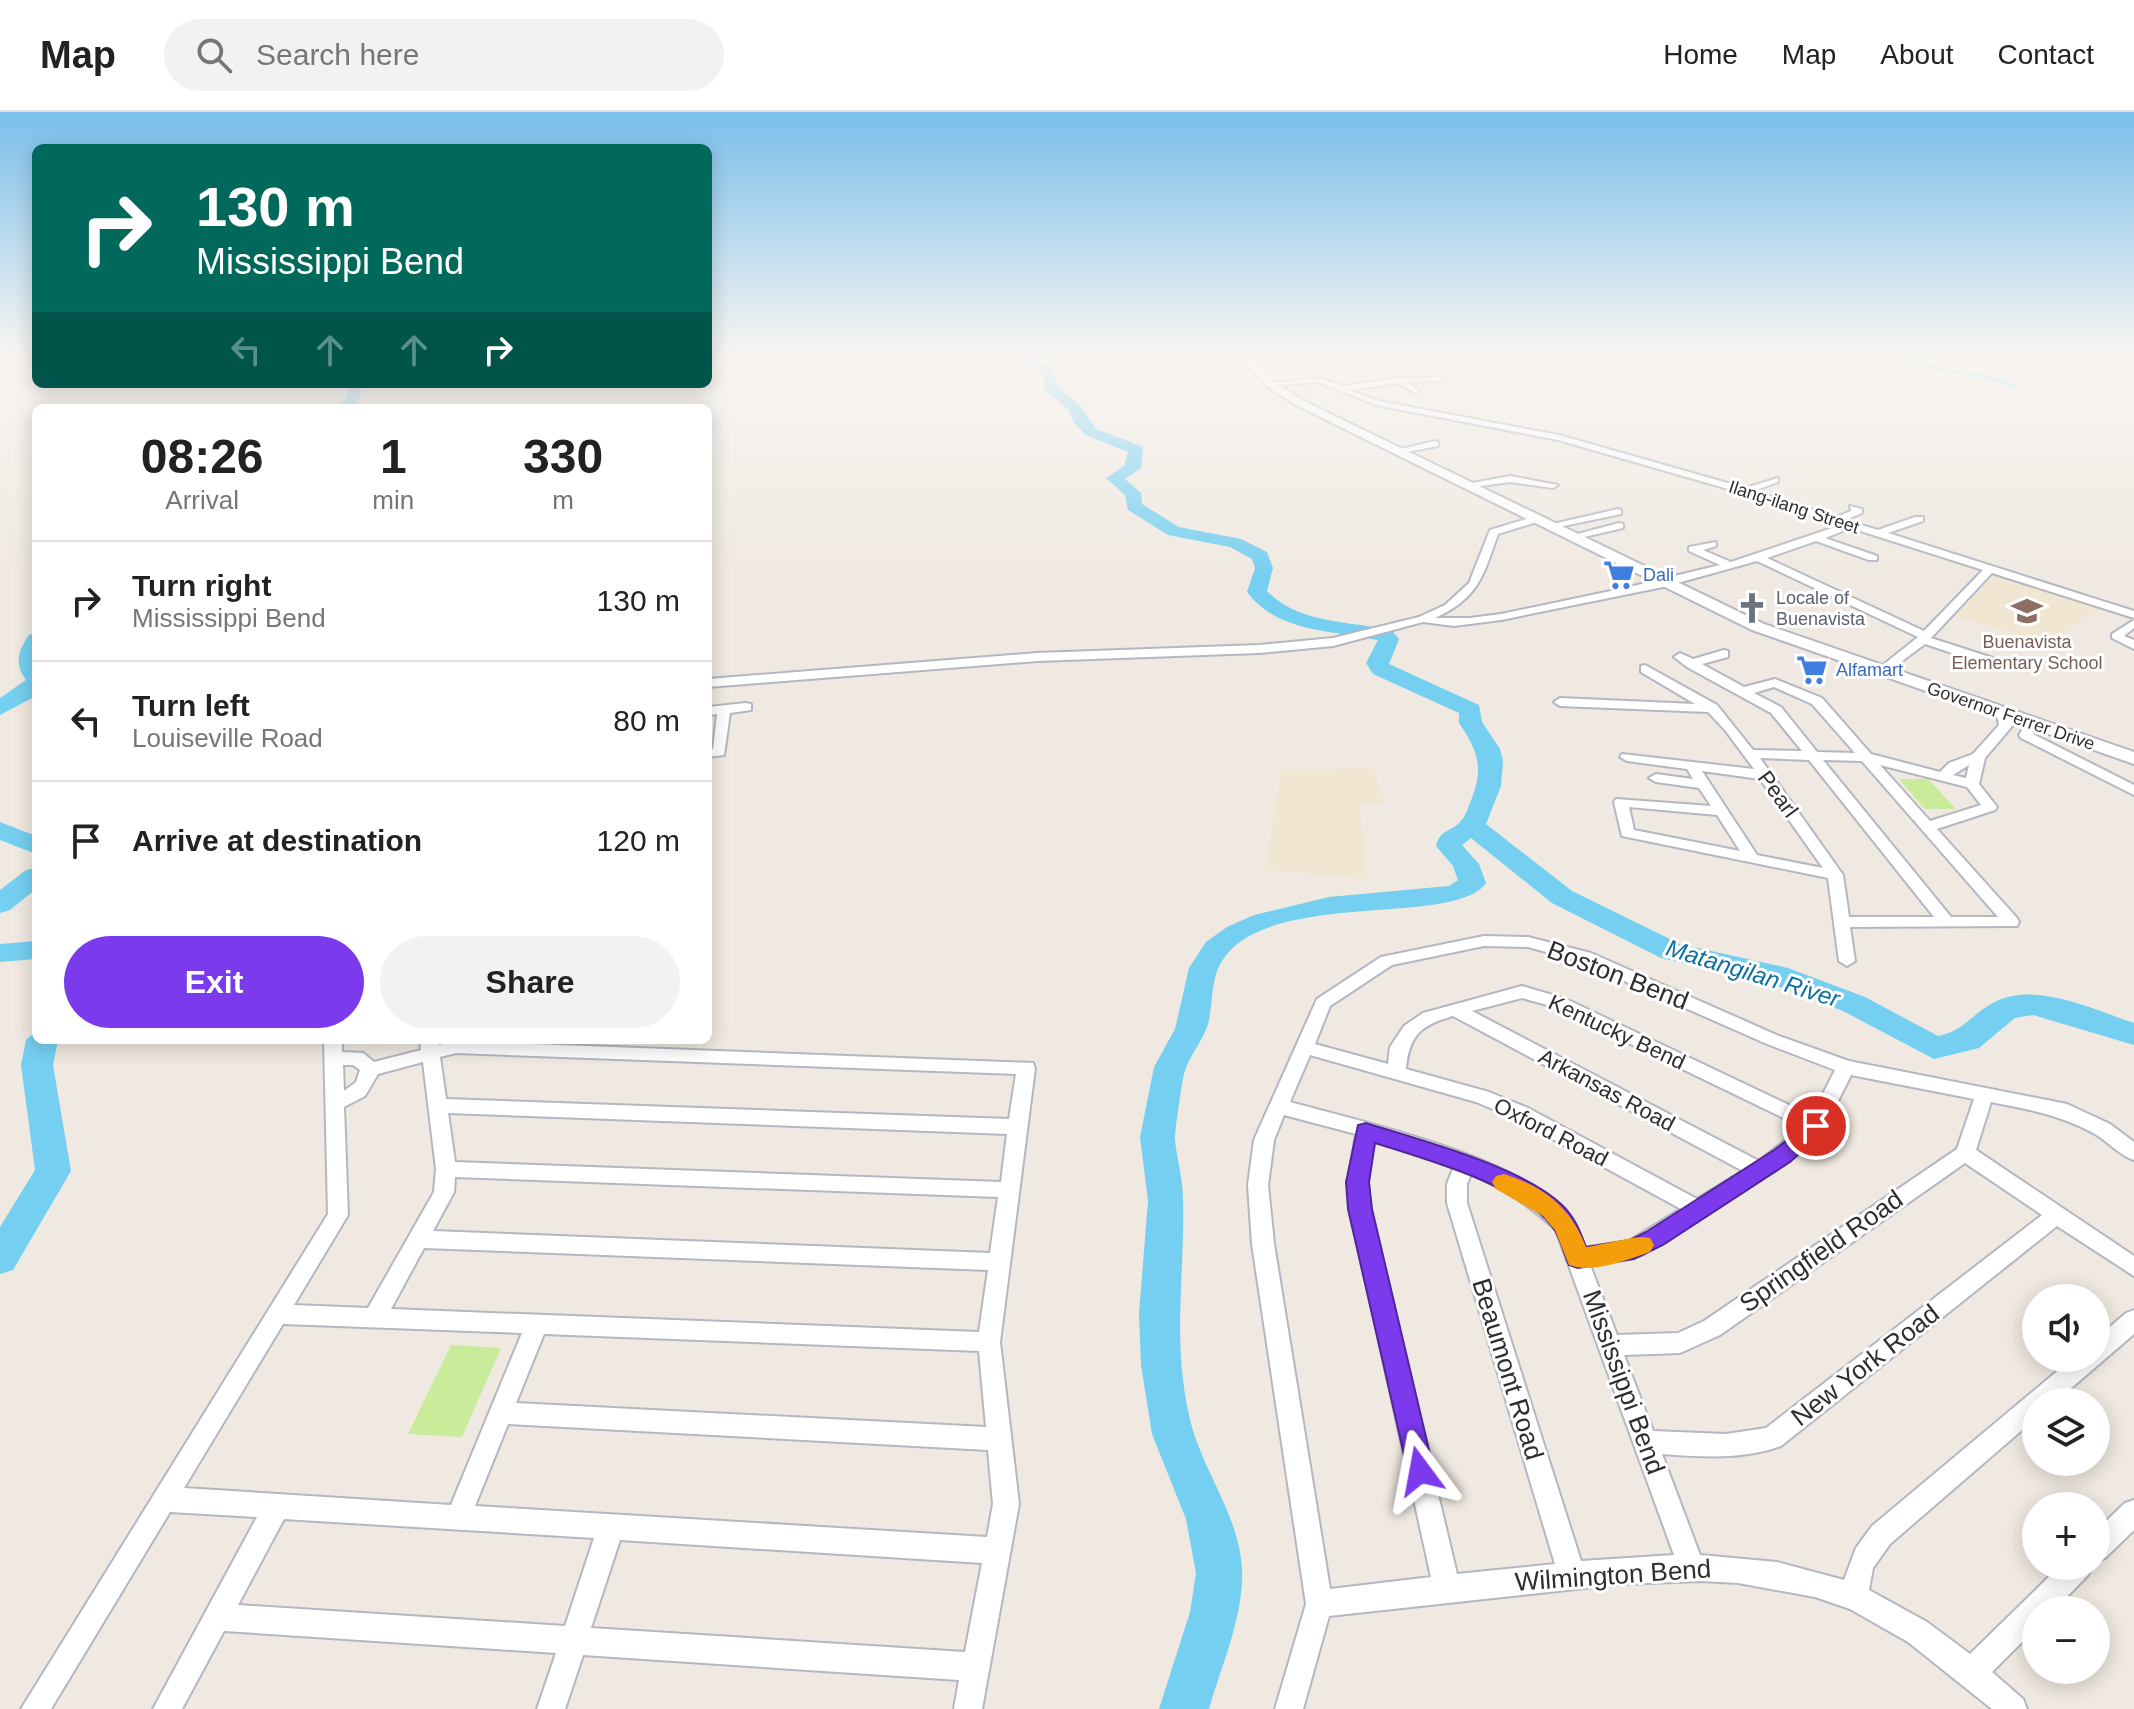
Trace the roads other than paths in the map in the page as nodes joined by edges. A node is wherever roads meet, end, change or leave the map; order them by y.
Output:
1 (1357, 431) edge
2 (1521, 431) edge
3 (1435, 444) dead end
4 (1396, 451) junction
5 (1775, 480) dead end
6 (1466, 485) junction
7 (1553, 485) dead end
8 (1745, 491) junction
9 (1853, 508) dead end
10 (1618, 512) dead end
11 (1919, 519) dead end
12 (1836, 520) junction
13 (1542, 523) junction
14 (1849, 525) junction
15 (1619, 526) dead end
16 (1877, 534) junction
17 (1571, 537) junction
18 (1816, 538) junction
19 (1712, 544) dead end
20 (1758, 558) junction
21 (1873, 558) dead end
22 (1730, 566) junction
23 (1989, 570) junction
24 (1666, 584) junction
25 (2134, 615) edge
26 (1423, 619) junction
27 (2134, 623) edge
28 (1925, 637) junction
29 (2134, 645) edge
30 (1724, 654) dead end
31 (1992, 662) dead end
32 (1645, 669) dead end
33 (1882, 672) junction
34 (712, 683) edge
35 (1742, 692) junction
36 (1560, 702) dead end
37 (746, 707) dead end
38 (1712, 708) junction
39 (724, 709) junction
40 (712, 710) edge
41 (2002, 712) junction
42 (2033, 723) junction
43 (712, 753) edge
44 (1749, 754) junction
45 (1812, 755) junction
46 (1627, 757) dead end
47 (1867, 757) junction
48 (1978, 757) junction
49 (2134, 758) edge
50 (1692, 766) junction
51 (1765, 775) junction
52 (1942, 777) junction
53 (1656, 778) dead end
54 (1703, 784) junction
55 (1972, 784) junction
56 (2134, 791) edge
57 (1721, 811) junction
58 (1930, 826) junction
59 (1750, 855) junction
60 (1835, 875) junction
61 (1844, 922) junction
62 (1947, 923) junction
63 (1847, 961) dead end
64 (1455, 1010) junction
65 (430, 1047) edge
66 (1304, 1047) junction
67 (333, 1049) edge
68 (1846, 1067) junction
69 (369, 1070) junction
70 (1396, 1072) junction
71 (1985, 1093) junction
72 (335, 1103) junction
73 (438, 1106) junction
74 (1278, 1106) junction
75 (1816, 1126) junction
76 (1018, 1127) junction
77 (1366, 1131) junction
78 (1965, 1153) junction
79 (2134, 1153) edge
80 (1465, 1163) junction
81 (446, 1169) junction
82 (1759, 1170) junction
83 (1010, 1190) junction
84 (1698, 1209) junction
85 (2057, 1215) junction
86 (421, 1239) junction
87 (1578, 1258) junction
88 (1000, 1262) junction
89 (2134, 1267) edge
90 (277, 1314) junction
91 (375, 1317) junction
92 (2134, 1320) edge
93 (537, 1324) junction
94 (2110, 1341) edge
95 (989, 1342) junction
96 (1611, 1345) junction
97 (2074, 1372) edge
98 (2055, 1388) edge
99 (500, 1413) junction
100 (2022, 1416) edge
101 (1001, 1439) junction
102 (1647, 1442) junction
103 (163, 1499) junction
104 (277, 1506) junction
105 (2134, 1512) edge
106 (458, 1517) junction
107 (611, 1527) junction
108 (2110, 1535) edge
109 (998, 1551) junction
110 (1691, 1565) junction
111 (1572, 1575) junction
112 (2065, 1580) edge
113 (1447, 1588) junction
114 (1855, 1597) junction
115 (1319, 1604) junction
116 (217, 1617) junction
117 (574, 1640) junction
118 (975, 1667) junction
119 (1972, 1672) junction
120 (35, 1709) edge
121 (167, 1709) edge
122 (551, 1709) edge
123 (968, 1709) edge
124 (1289, 1709) edge
125 (2013, 1709) edge

1 - 4 main road, Governor Ferrer Drive
2 - 8 street, Ilang-ilang Street
3 - 4 street
4 - 6 main road, Governor Ferrer Drive
5 - 8 street
6 - 7 street
6 - 13 main road, Governor Ferrer Drive
8 - 12 street, Ilang-ilang Street
9 - 12 street
10 - 13 street
11 - 16 street
12 - 14 street, Ilang-ilang Street
13 - 17 main road, Governor Ferrer Drive
13 - 26 street
14 - 16 street, Ilang-ilang Street
14 - 18 street
15 - 17 street
16 - 23 street, Ilang-ilang Street
17 - 24 main road, Governor Ferrer Drive
18 - 20 street
18 - 21 street
19 - 22 street
20 - 22 street
20 - 28 street
22 - 24 street
23 - 25 street, Ilang-ilang Street
23 - 28 street
24 - 26 street
24 - 33 main road, Governor Ferrer Drive
26 - 34 street
27 - 29 street
28 - 31 street
28 - 33 street
30 - 35 street
32 - 38 street, Pearl
33 - 41 main road, Governor Ferrer Drive
35 - 45 street
35 - 47 street
36 - 38 street
37 - 39 street
38 - 44 street, Pearl
39 - 40 street
39 - 43 street
41 - 42 main road, Governor Ferrer Drive
41 - 48 street
42 - 49 main road, Governor Ferrer Drive
42 - 56 street
44 - 45 street
44 - 51 street, Pearl
45 - 47 street
45 - 62 street
46 - 50 street
47 - 52 street
47 - 58 street
48 - 52 street
48 - 55 street
50 - 51 street
50 - 54 street
51 - 60 street, Pearl
52 - 55 street
53 - 54 street
54 - 57 street
55 - 58 street
57 - 59 street
57 - 59 street
58 - 62 street
59 - 60 street
60 - 61 street, Pearl
61 - 62 street
61 - 63 street, Pearl
64 - 70 street, Kentucky Bend
64 - 75 street, Kentucky Bend
64 - 82 street, Arkansas Road
65 - 69 street
65 - 73 street
65 - 76 street
66 - 68 street, Boston Bend
66 - 70 street, Oxford Road
66 - 74 street, Boston Bend
67 - 69 street
67 - 72 street
68 - 71 street, Boston Bend
68 - 75 street
69 - 72 street
70 - 84 street, Oxford Road
71 - 78 street
71 - 79 street, Boston Bend
72 - 90 street
73 - 76 street
73 - 81 street
74 - 77 street, Mississippi Bend
74 - 115 street, Boston Bend
75 - 82 street
76 - 83 street
77 - 80 street, Mississippi Bend
77 - 113 street
78 - 85 street
78 - 96 street, Springfield Road
80 - 87 street, Mississippi Bend
80 - 111 street, Beaumont Road
81 - 83 street
81 - 86 street
82 - 84 street
83 - 88 street
84 - 87 street
85 - 89 street
85 - 102 street, New York Road
86 - 88 street
86 - 91 street
87 - 96 street, Mississippi Bend
88 - 95 street
90 - 91 street
90 - 103 street
91 - 93 street
92 - 94 street
93 - 95 street
93 - 99 street
95 - 101 street
96 - 102 street, Mississippi Bend
97 - 98 street
99 - 101 street
99 - 106 street
100 - 114 street
101 - 109 street
102 - 110 street, Mississippi Bend
103 - 104 street
103 - 120 street
104 - 106 street
104 - 116 street
105 - 108 street
106 - 107 street
107 - 109 street
107 - 117 street
109 - 118 street
110 - 111 street, Wilmington Bend
110 - 114 street, Wilmington Bend
111 - 113 street, Wilmington Bend
112 - 119 street
113 - 115 street, Wilmington Bend
114 - 119 street, Wilmington Bend
115 - 124 street
116 - 117 street
116 - 121 street
117 - 118 street
117 - 122 street
118 - 123 street
119 - 125 street, Wilmington Bend

